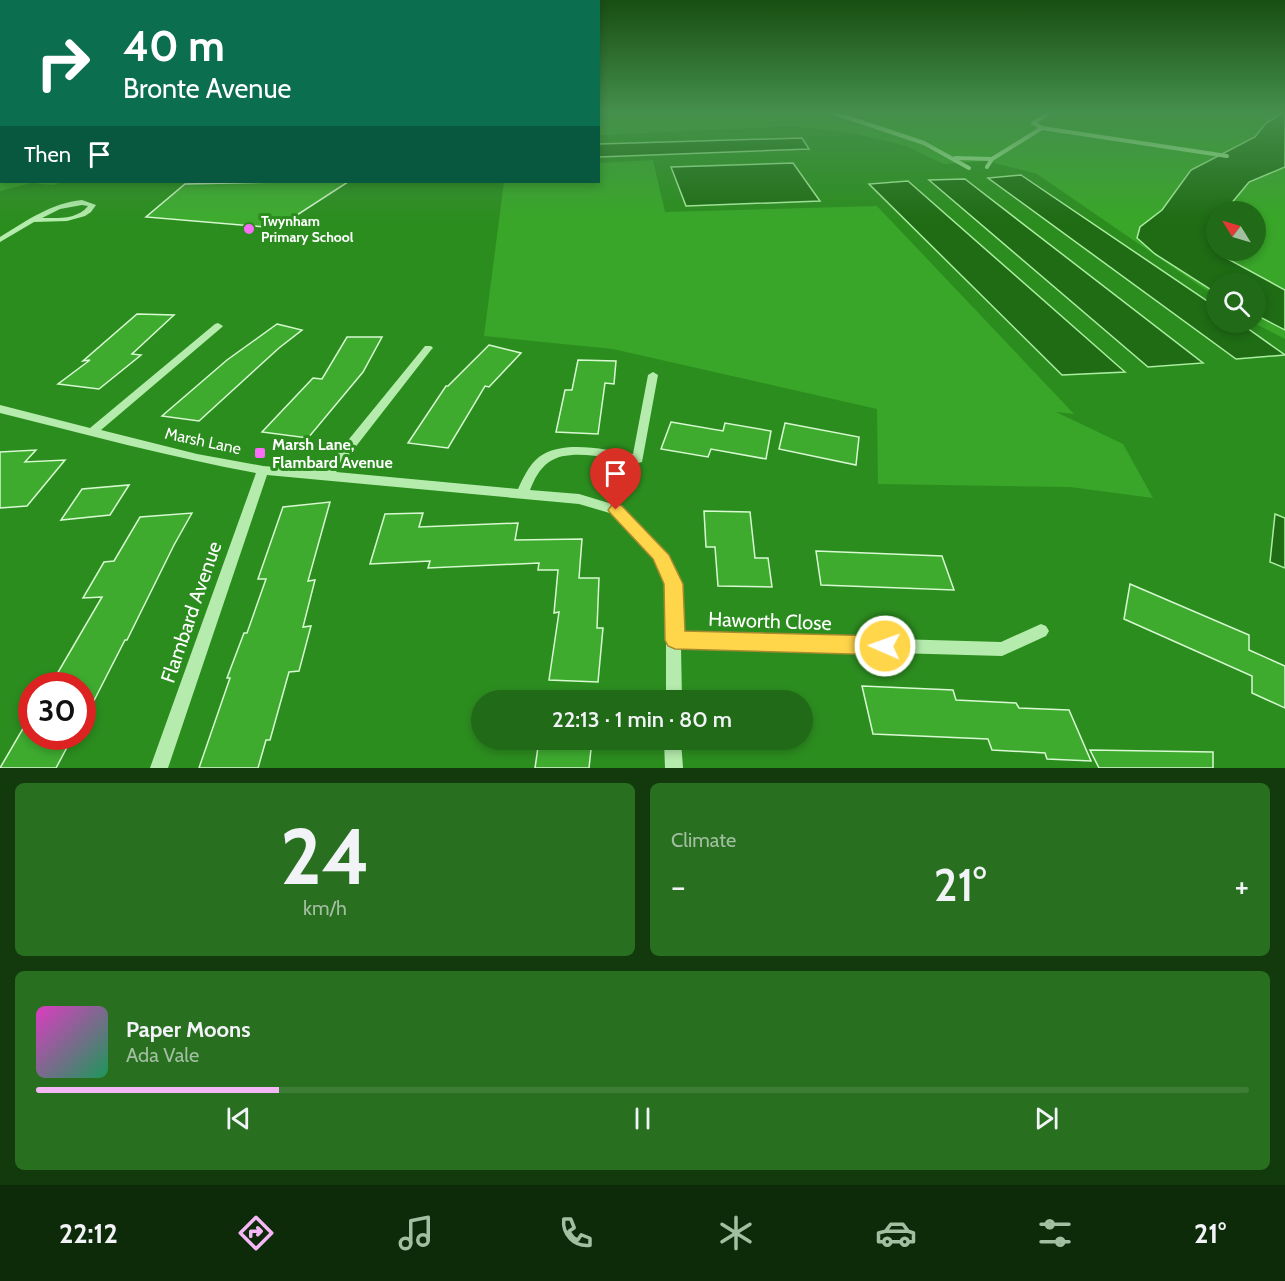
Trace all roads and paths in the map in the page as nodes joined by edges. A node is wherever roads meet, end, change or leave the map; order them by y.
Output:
1 (36, 220) junction
2 (0, 240) edge
3 (218, 326) dead end
4 (428, 348) dead end
5 (653, 375) dead end
6 (0, 409) edge
7 (91, 432) junction
8 (263, 470) junction
9 (327, 475) junction
10 (522, 493) junction
11 (1041, 632) dead end
12 (675, 640) junction
13 (674, 690) edge
14 (673, 750) edge
15 (159, 768) edge
16 (674, 768) edge

1 - 1 street
1 - 2 street
3 - 7 street
4 - 9 street
5 - 10 street
6 - 7 street, Marsh Lane
7 - 8 street, Marsh Lane
8 - 9 street, Marsh Lane
8 - 15 street, Flambard Avenue
9 - 10 street, Marsh Lane
10 - 12 street, Marsh Lane
11 - 12 street, Haworth Close
12 - 13 street
14 - 16 street

